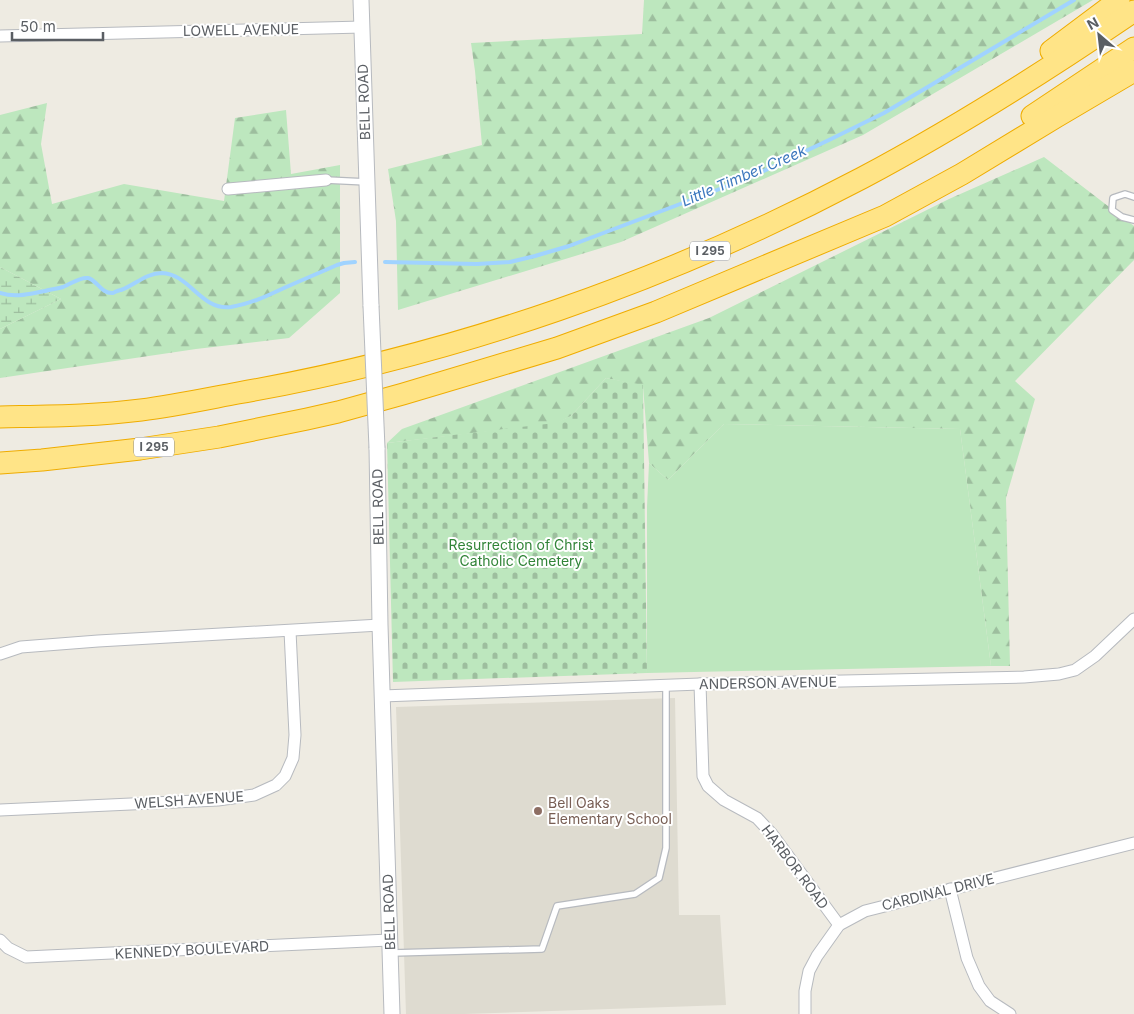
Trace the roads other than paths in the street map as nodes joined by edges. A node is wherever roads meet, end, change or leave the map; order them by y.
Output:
1 (361, 0) edge
2 (1119, 0) edge
3 (1134, 11) edge
4 (362, 26) junction
5 (0, 36) edge
6 (1134, 48) edge
7 (1134, 71) edge
8 (937, 136) junction
9 (326, 180) joint
10 (367, 182) junction
11 (228, 189) dead end
12 (1134, 197) edge
13 (1134, 220) edge
14 (768, 265) junction
15 (0, 417) edge
16 (0, 463) edge
17 (1134, 619) edge
18 (380, 626) junction
19 (290, 631) junction
20 (0, 654) edge
21 (700, 684) junction
22 (666, 686) junction
23 (382, 696) junction
24 (0, 810) edge
25 (1134, 843) edge
26 (950, 889) junction
27 (839, 926) junction
28 (0, 940) edge
29 (390, 947) junction
30 (392, 1014) edge
31 (805, 1014) edge
32 (1010, 1014) edge

1 - 4 street, BELL ROAD
2 - 8 highway
3 - 8 highway, I 295
4 - 5 street, LOWELL AVENUE
4 - 10 street, BELL ROAD
6 - 14 highway, I 295
7 - 14 highway
8 - 15 highway, I 295
9 - 10 lane
9 - 11 street
10 - 18 street, BELL ROAD, bridge
12 - 13 lane
14 - 16 highway, I 295
17 - 21 street, ANDERSON AVENUE
18 - 19 street
18 - 23 street, BELL ROAD
19 - 20 street
19 - 24 street, WELSH AVENUE
21 - 22 street, ANDERSON AVENUE
21 - 27 street, HARBOR ROAD
22 - 23 street, ANDERSON AVENUE
22 - 29 lane
23 - 29 street, BELL ROAD
25 - 26 street, CARDINAL DRIVE
26 - 27 street, CARDINAL DRIVE
26 - 32 street
27 - 31 street, CARDINAL DRIVE
28 - 29 street, KENNEDY BOULEVARD
29 - 30 street, BELL ROAD

